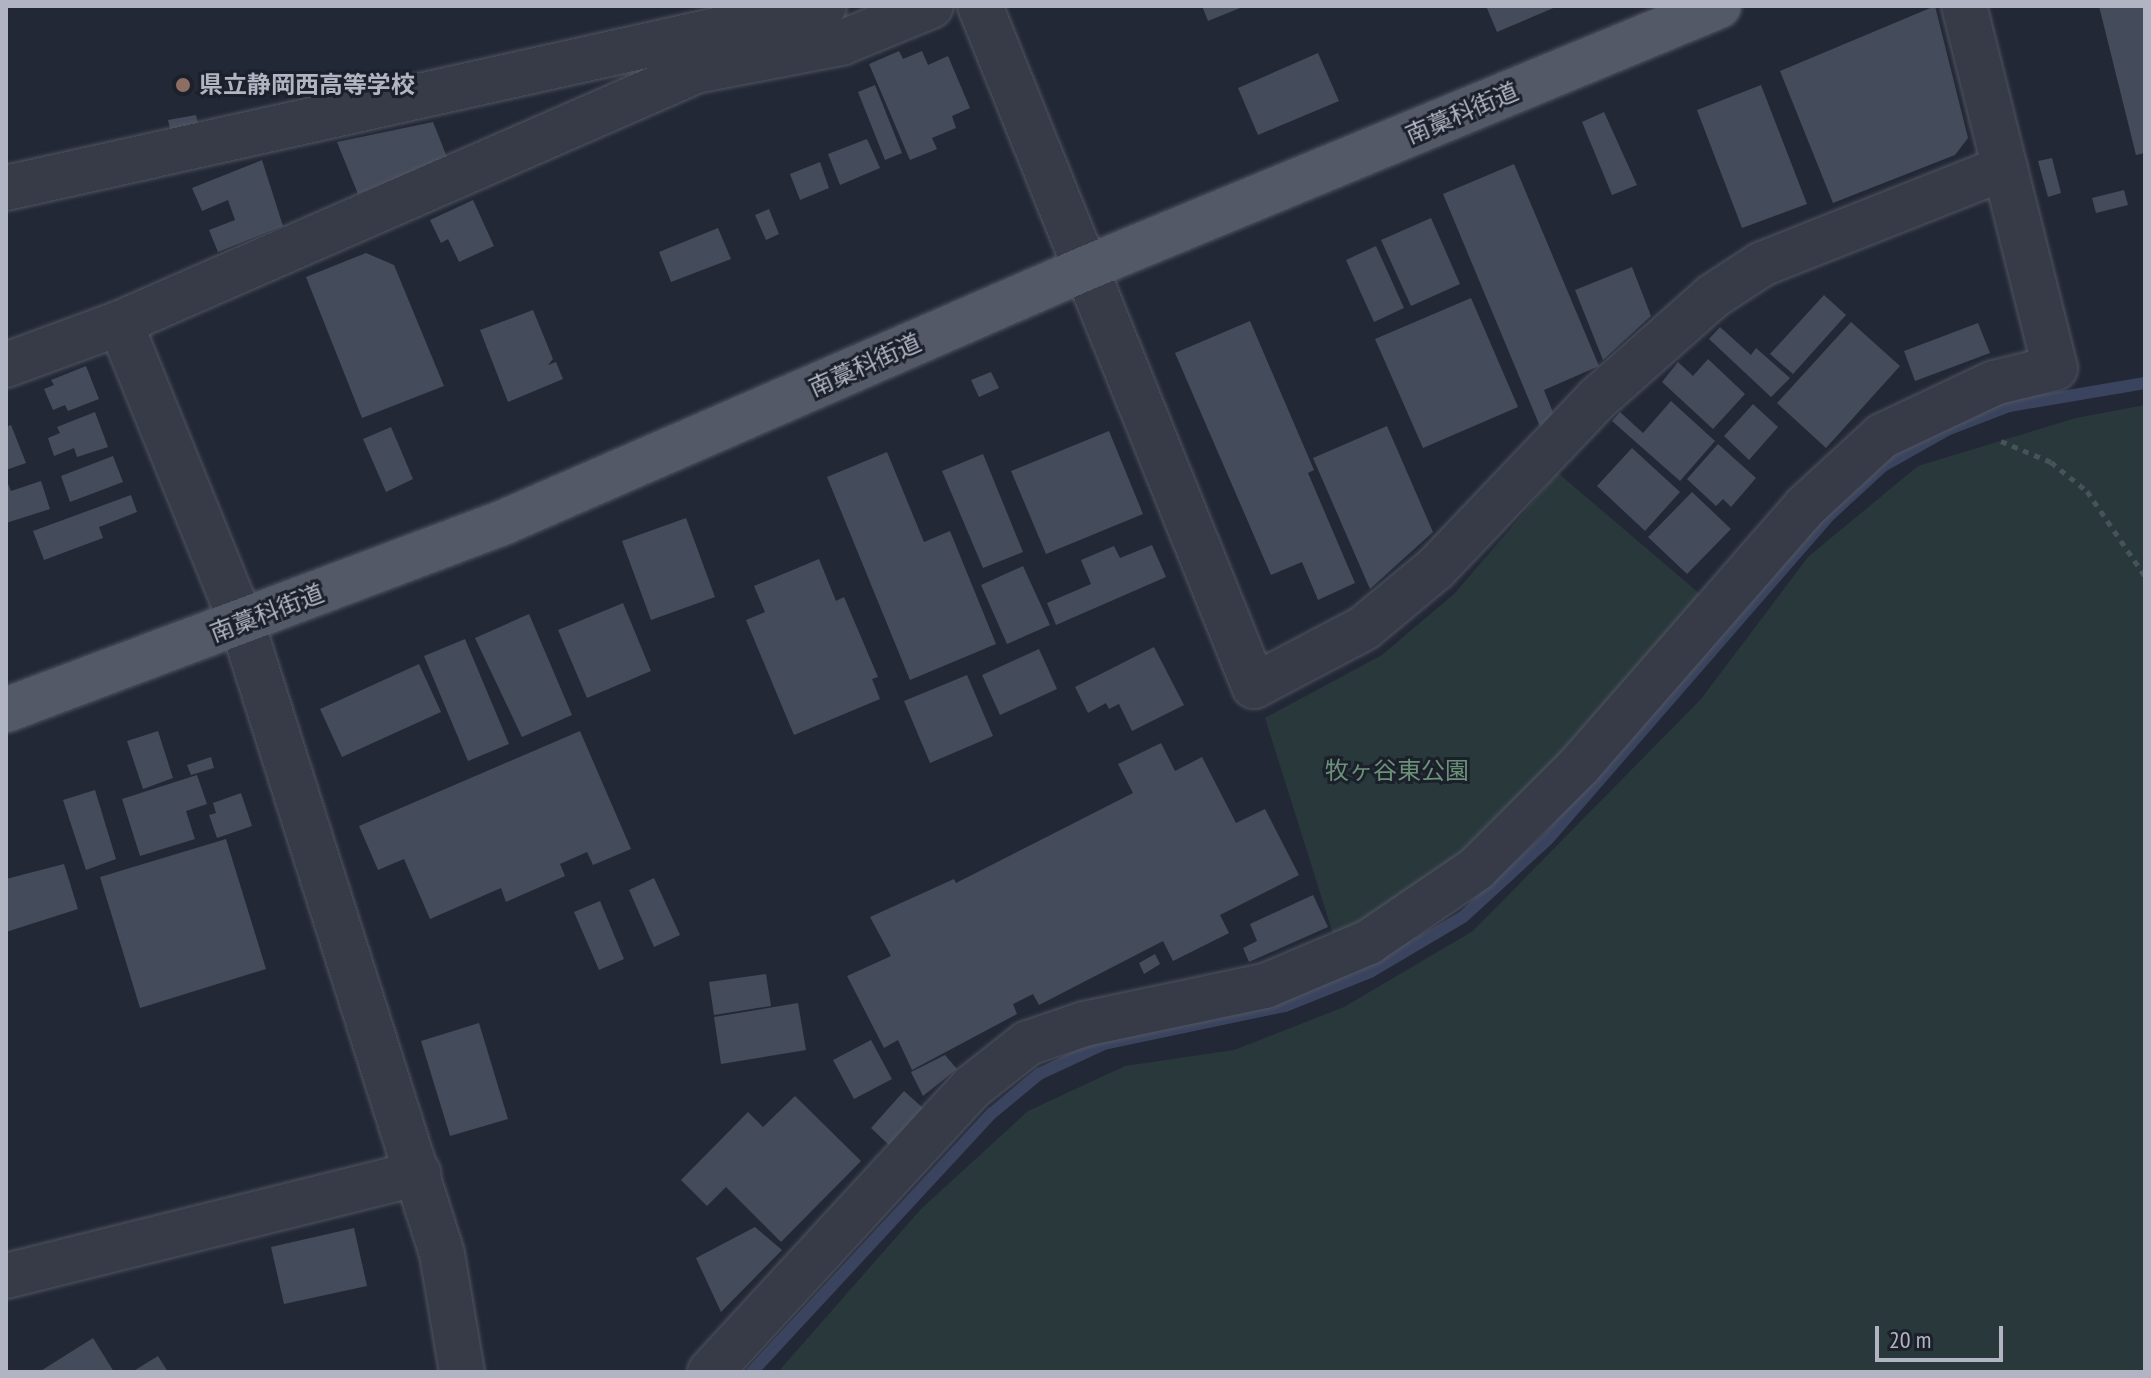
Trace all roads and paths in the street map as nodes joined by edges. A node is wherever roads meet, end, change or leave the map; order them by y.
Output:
1 (824, 6) edge
2 (931, 6) edge
3 (980, 6) edge
4 (1719, 6) edge
5 (1964, 6) edge
6 (2005, 168) junction
7 (6, 188) edge
8 (1084, 269) junction
9 (120, 323) junction
10 (6, 365) edge
11 (2001, 441) dead end
12 (2145, 576) edge
13 (242, 623) junction
14 (6, 710) edge
15 (418, 1173) junction
16 (6, 1276) edge
17 (462, 1372) edge
18 (710, 1372) edge

1 - 7 street
2 - 9 street
3 - 8 street
4 - 8 main road, 南藁科街道
5 - 6 street
6 - 8 street
6 - 18 street
8 - 13 main road, 南藁科街道
9 - 10 street
9 - 13 street
11 - 12 path
13 - 14 main road, 南藁科街道
13 - 15 street
15 - 16 street
15 - 17 street

